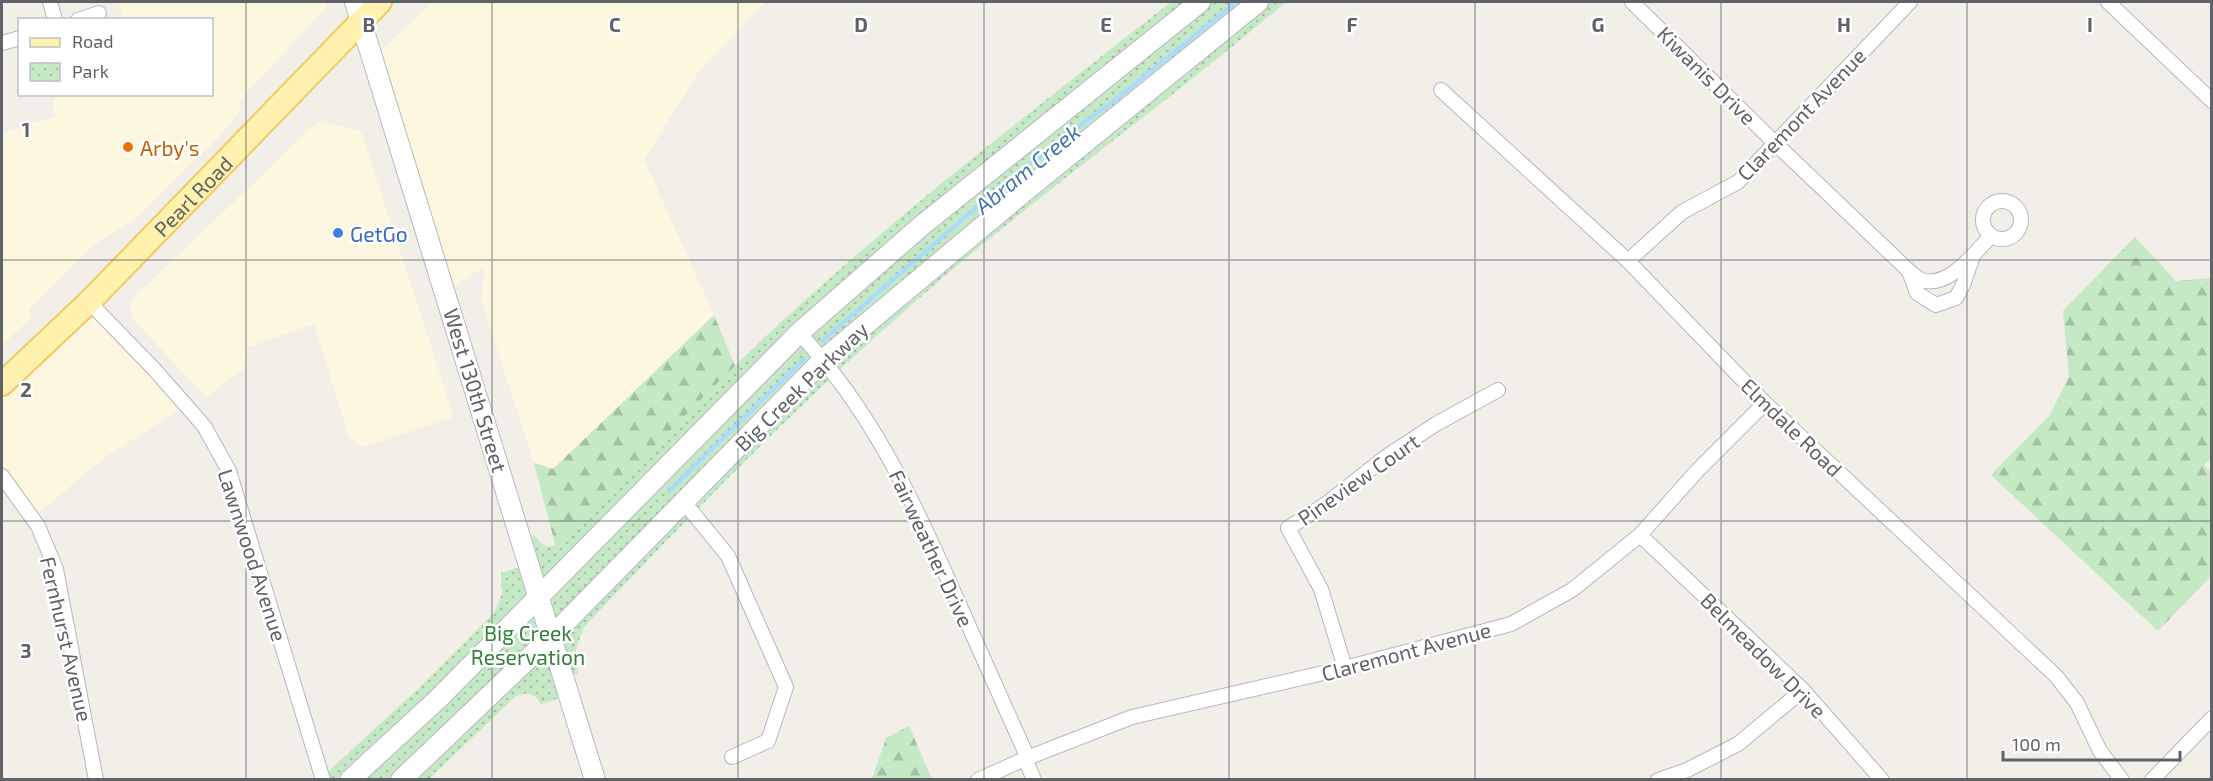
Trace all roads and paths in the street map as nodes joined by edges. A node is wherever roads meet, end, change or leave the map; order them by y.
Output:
1 (50, 2) edge
2 (380, 2) edge
3 (1200, 2) edge
4 (1258, 2) edge
5 (1910, 2) edge
6 (2108, 2) edge
7 (1642, 5) edge
8 (358, 11) edge
9 (99, 13) dead end
10 (54, 18) edge
11 (84, 18) edge
12 (18, 39) edge
13 (2, 43) edge
14 (1441, 90) dead end
15 (2211, 101) edge
16 (1775, 143) junction
17 (1991, 236) dead end
18 (1975, 252) junction
19 (1628, 261) junction
20 (1909, 271) junction
21 (88, 302) junction
22 (799, 333) junction
23 (823, 360) junction
24 (2, 384) edge
25 (1498, 390) dead end
26 (1766, 403) junction
27 (2, 476) edge
28 (684, 502) junction
29 (1640, 536) junction
30 (539, 594) junction
31 (552, 636) junction
32 (1345, 668) junction
33 (1803, 690) junction
34 (2211, 718) edge
35 (732, 757) dead end
36 (1026, 758) junction
37 (96, 780) edge
38 (323, 780) edge
39 (350, 780) edge
40 (401, 780) edge
41 (595, 780) edge
42 (978, 780) edge
43 (1034, 780) edge
44 (1658, 780) edge
45 (1882, 780) edge
46 (2122, 780) edge
47 (2152, 780) edge

1 - 10 street
2 - 8 main road, Pearl Road
3 - 22 street, Big Creek Parkway
4 - 23 street, Big Creek Parkway
5 - 16 street, Claremont Avenue
6 - 15 street
7 - 16 street, Kiwanis Drive
8 - 21 main road, Pearl Road
8 - 30 street, West 130th Street
9 - 11 street
12 - 13 street
14 - 19 street, Elmdale Road
16 - 19 street, Claremont Avenue
16 - 20 street, Kiwanis Drive
17 - 18 street
18 - 20 street
18 - 20 street
19 - 26 street, Elmdale Road
21 - 24 main road, Pearl Road
21 - 38 street, Lawnwood Avenue
22 - 23 street, Fairweather Drive
22 - 30 street, Big Creek Parkway
23 - 28 street, Big Creek Parkway
23 - 36 street, Fairweather Drive
25 - 32 street, Pineview Court
26 - 29 street, Claremont Avenue
26 - 46 street, Elmdale Road
27 - 37 street, Fernhurst Avenue
28 - 31 street, Big Creek Parkway
28 - 35 street
29 - 32 street, Claremont Avenue
29 - 33 street, Belmeadow Drive
30 - 31 street, West 130th Street
30 - 39 street, Big Creek Parkway
31 - 40 street, Big Creek Parkway
31 - 41 street, West 130th Street
32 - 36 street, Claremont Avenue
33 - 44 street
33 - 45 street, Belmeadow Drive
34 - 47 street
36 - 42 street, Claremont Avenue
36 - 43 street, Fairweather Drive

